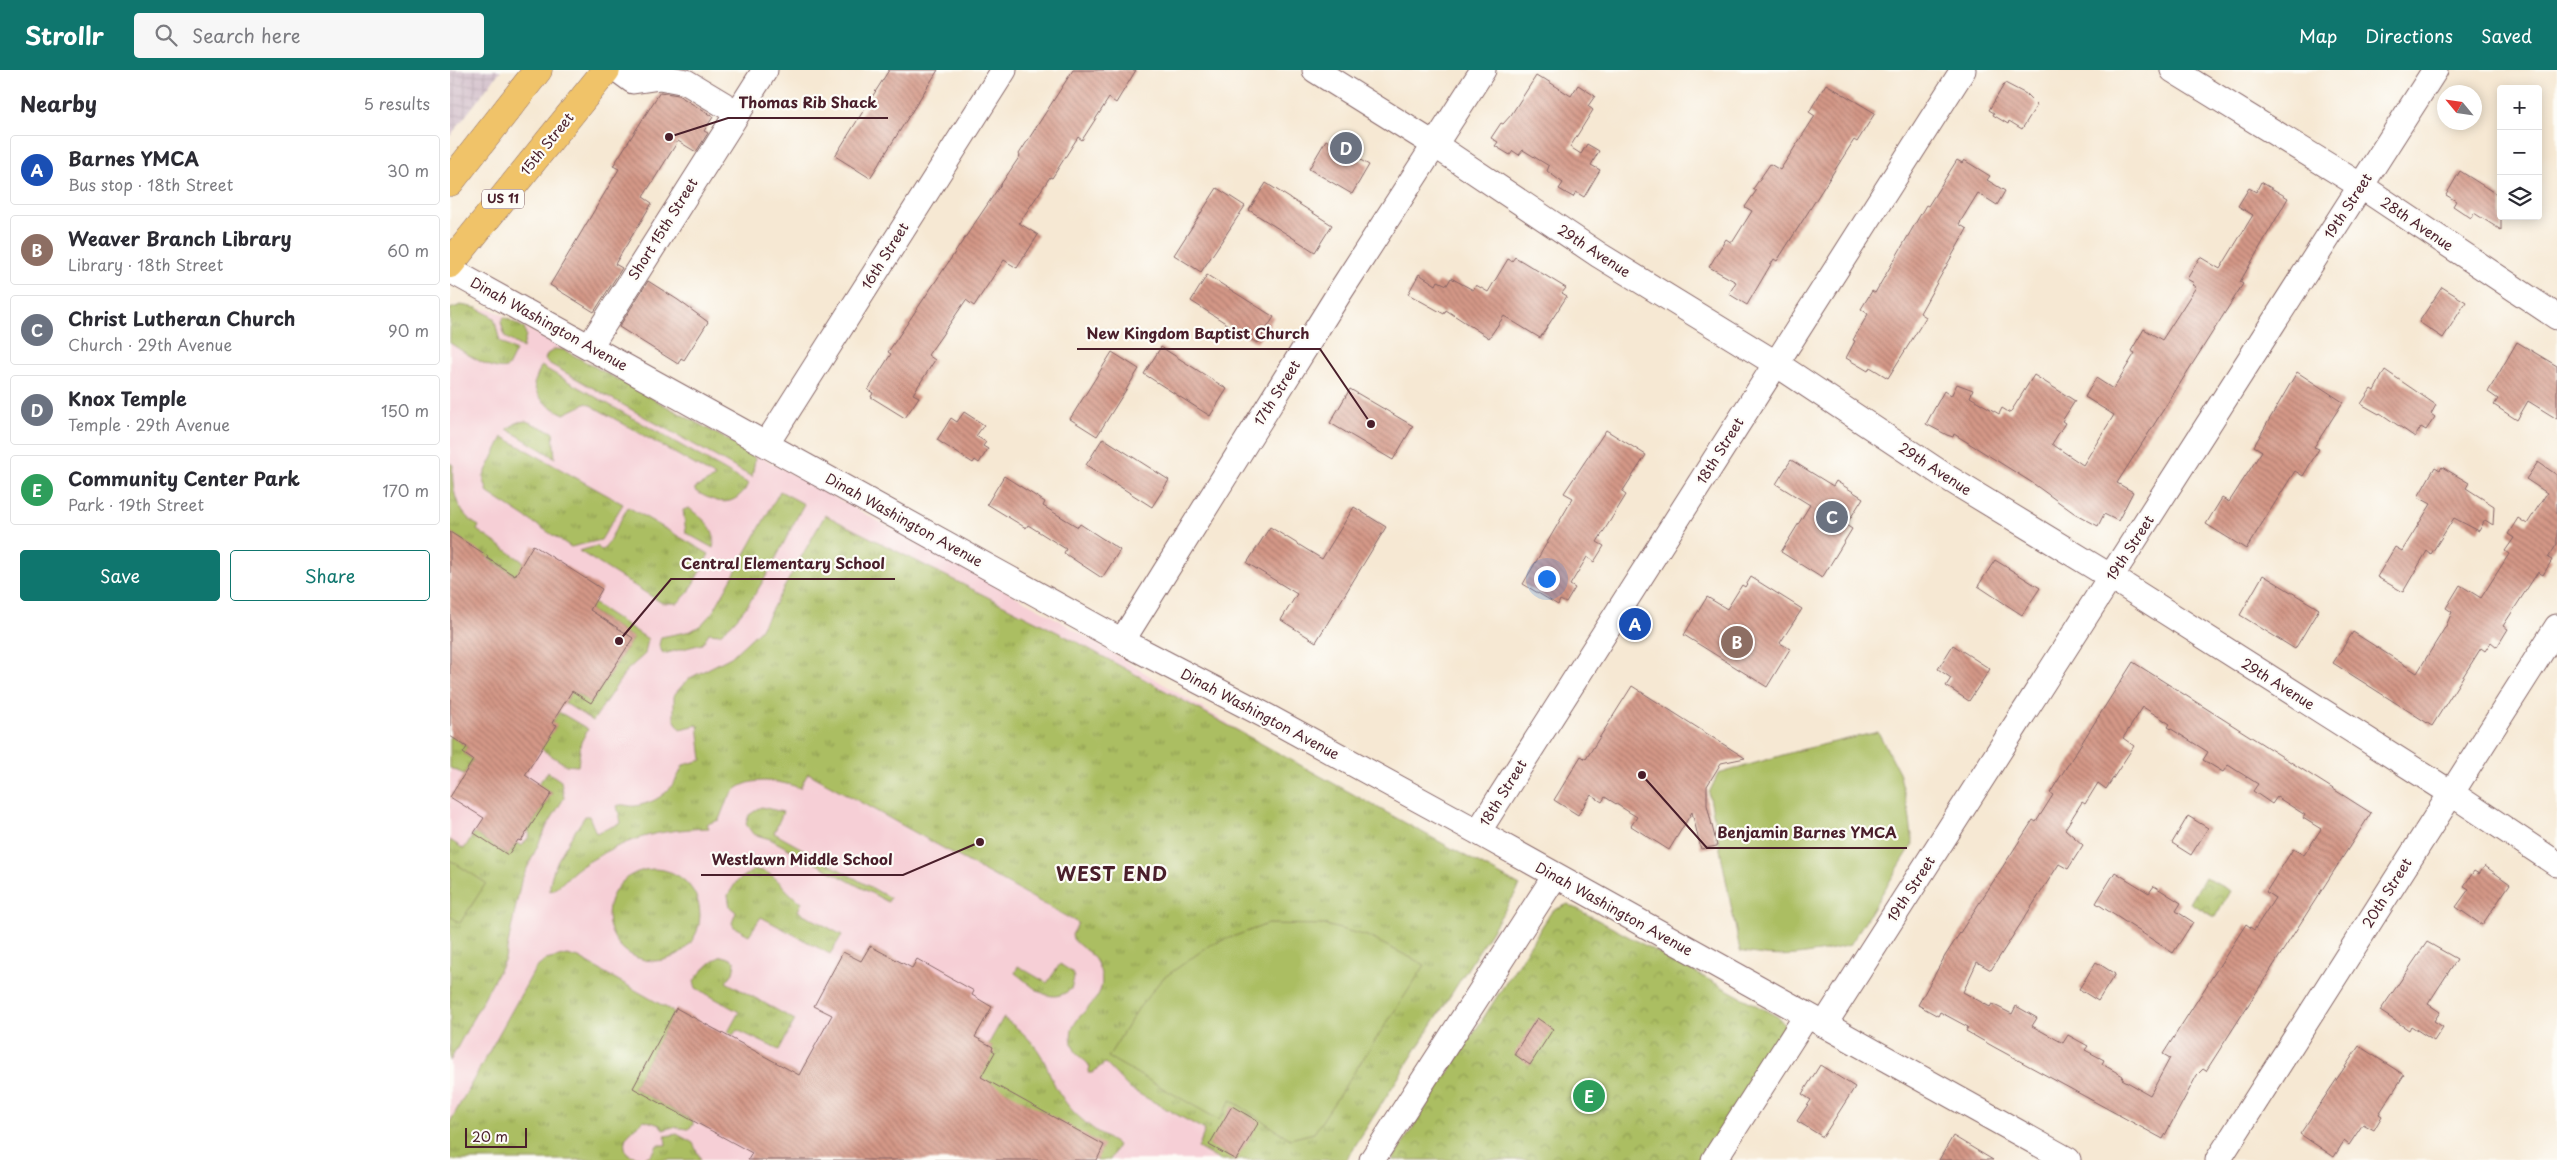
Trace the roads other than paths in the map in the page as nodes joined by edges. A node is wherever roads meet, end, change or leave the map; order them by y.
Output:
1 (538, 70) edge
2 (606, 70) edge
3 (618, 70) edge
4 (765, 70) edge
5 (1004, 70) edge
6 (1316, 70) edge
7 (1483, 70) edge
8 (1962, 70) edge
9 (2173, 70) edge
10 (2435, 70) edge
11 (736, 112) junction
12 (1435, 145) junction
13 (450, 182) edge
14 (2361, 186) junction
15 (450, 264) edge
16 (450, 270) edge
17 (2557, 317) edge
18 (590, 346) junction
19 (1775, 363) junction
20 (767, 443) junction
21 (2111, 577) junction
22 (2557, 627) edge
23 (1122, 641) junction
24 (2451, 793) junction
25 (1478, 832) junction
26 (2557, 864) edge
27 (1555, 876) junction
28 (1816, 1020) junction
29 (2063, 1159) edge
30 (1372, 1160) edge
31 (1714, 1160) edge
32 (2218, 1160) edge

1 - 13 main road
2 - 15 main road, 15th Street / US 11
3 - 11 street
4 - 11 street, Short 15th Street
5 - 20 street, 16th Street
6 - 12 street, 29th Avenue
7 - 12 street, 17th Street
8 - 19 street, 18th Street
9 - 14 street, 28th Avenue
10 - 14 street, 19th Street
11 - 18 street, Short 15th Street
12 - 19 street, 29th Avenue
12 - 23 street, 17th Street
14 - 17 street, 28th Avenue
14 - 21 street, 19th Street
16 - 18 street, Dinah Washington Avenue
18 - 20 street, Dinah Washington Avenue
19 - 21 street, 29th Avenue
19 - 25 street, 18th Street
20 - 23 street, Dinah Washington Avenue
21 - 24 street, 29th Avenue
21 - 28 street, 19th Street
22 - 24 street, 20th Street
23 - 25 street, Dinah Washington Avenue
24 - 26 street, 29th Avenue
24 - 32 street, 20th Street
25 - 27 street, Dinah Washington Avenue
27 - 28 street, Dinah Washington Avenue
27 - 30 street
28 - 29 street, Dinah Washington Avenue
28 - 31 street, 19th Street

